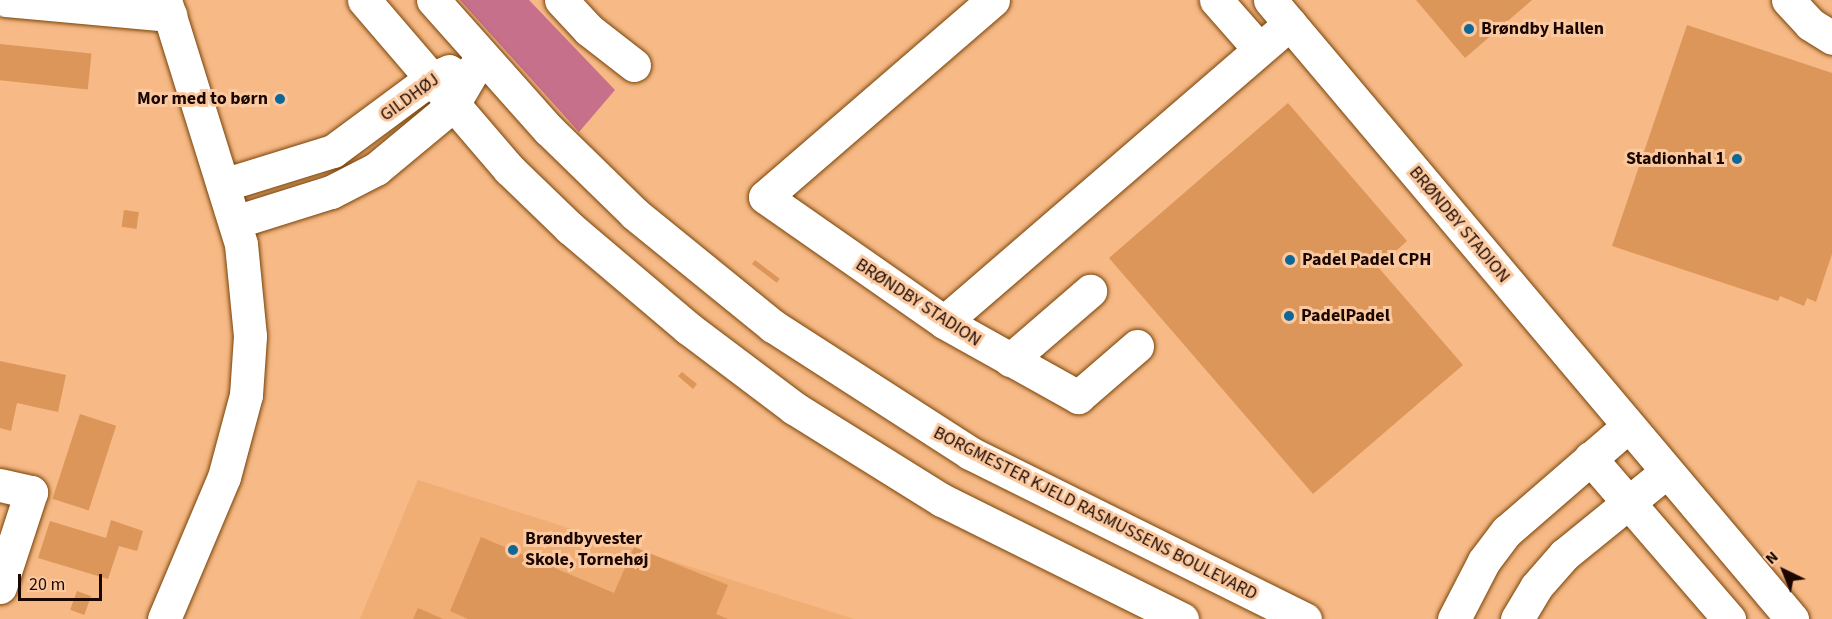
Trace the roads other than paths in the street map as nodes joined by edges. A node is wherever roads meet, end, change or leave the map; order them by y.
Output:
1 (6, 0) edge
2 (364, 0) edge
3 (433, 0) edge
4 (561, 0) edge
5 (993, 0) edge
6 (1216, 0) edge
7 (1788, 0) edge
8 (1814, 0) edge
9 (167, 7) edge
10 (1280, 12) edge
11 (1832, 19) edge
12 (1832, 38) edge
13 (1259, 49) junction
14 (481, 57) junction
15 (634, 66) dead end
16 (429, 80) junction
17 (452, 106) junction
18 (223, 185) junction
19 (235, 222) junction
20 (1090, 291) dead end
21 (944, 322) junction
22 (1137, 346) dead end
23 (1010, 360) junction
24 (1627, 427) junction
25 (1590, 458) junction
26 (1666, 472) junction
27 (0, 485) edge
28 (1627, 503) junction
29 (0, 587) edge
30 (164, 619) edge
31 (1182, 619) edge
32 (1305, 619) edge
33 (1454, 619) edge
34 (1517, 619) edge
35 (1729, 619) edge
36 (1792, 619) edge

1 - 9 street
2 - 16 street
3 - 14 street, BORGMESTER KJELD RASMUSSENS BOULEVARD
4 - 15 street
5 - 21 street, BRØNDBY STADION
6 - 13 street
7 - 12 street
8 - 11 street
9 - 18 street
10 - 13 street
10 - 24 street, BRØNDBY STADION
13 - 21 street
14 - 16 street, GILDHØJ
14 - 17 street, GILDHØJ
14 - 32 street, BORGMESTER KJELD RASMUSSENS BOULEVARD
16 - 17 street
16 - 18 street, GILDHØJ
17 - 19 street, GILDHØJ
17 - 31 street
18 - 19 street
19 - 30 street
20 - 23 street
21 - 23 street, BRØNDBY STADION
22 - 23 street, BRØNDBY STADION
24 - 25 street
24 - 26 street, BRØNDBY STADION
25 - 28 street
25 - 33 street
26 - 28 street
26 - 36 street, BRØNDBY STADION
27 - 29 street
28 - 34 street
28 - 35 street

